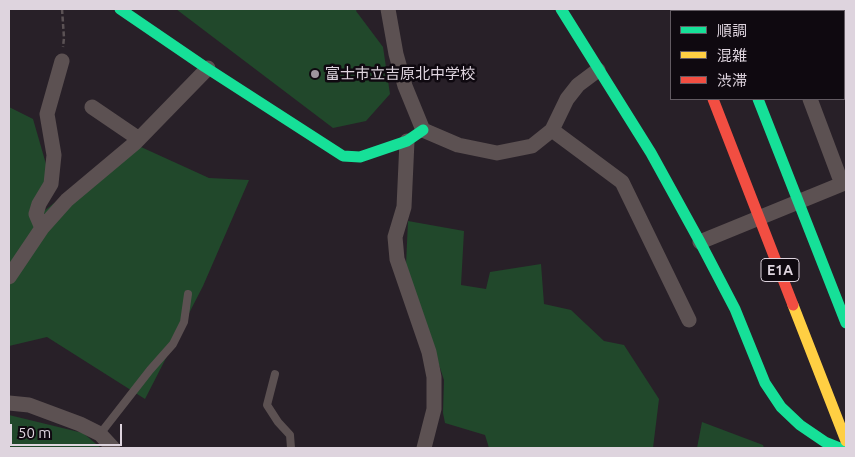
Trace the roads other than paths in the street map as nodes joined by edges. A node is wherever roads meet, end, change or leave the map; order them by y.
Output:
1 (120, 9) edge
2 (388, 9) edge
3 (561, 9) edge
4 (62, 61) road end
5 (208, 68) junction
6 (598, 70) junction
7 (713, 100) edge
8 (758, 100) edge
9 (810, 100) edge
10 (92, 108) dead end
11 (423, 130) junction
12 (552, 130) junction
13 (139, 139) junction
14 (407, 140) junction
15 (844, 182) edge
16 (42, 228) junction
17 (700, 242) junction
18 (9, 277) edge
19 (188, 294) dead end
20 (689, 320) dead end
21 (846, 323) edge
22 (276, 374) dead end
23 (9, 403) edge
24 (100, 434) junction
25 (846, 441) edge
26 (113, 448) edge
27 (291, 448) edge
28 (424, 448) edge
29 (840, 448) edge

1 - 5 main road
2 - 11 street
3 - 6 main road
4 - 16 street
5 - 13 street
5 - 14 main road
6 - 12 street
6 - 17 main road
7 - 25 main road, E1A, bridge
8 - 21 main road, E1A, bridge
9 - 15 street
10 - 13 street
11 - 12 street
11 - 14 main road
12 - 20 street
13 - 16 street
14 - 28 street
15 - 17 street
16 - 18 street
17 - 29 main road
19 - 24 lane
22 - 27 lane
23 - 24 street
24 - 26 street

